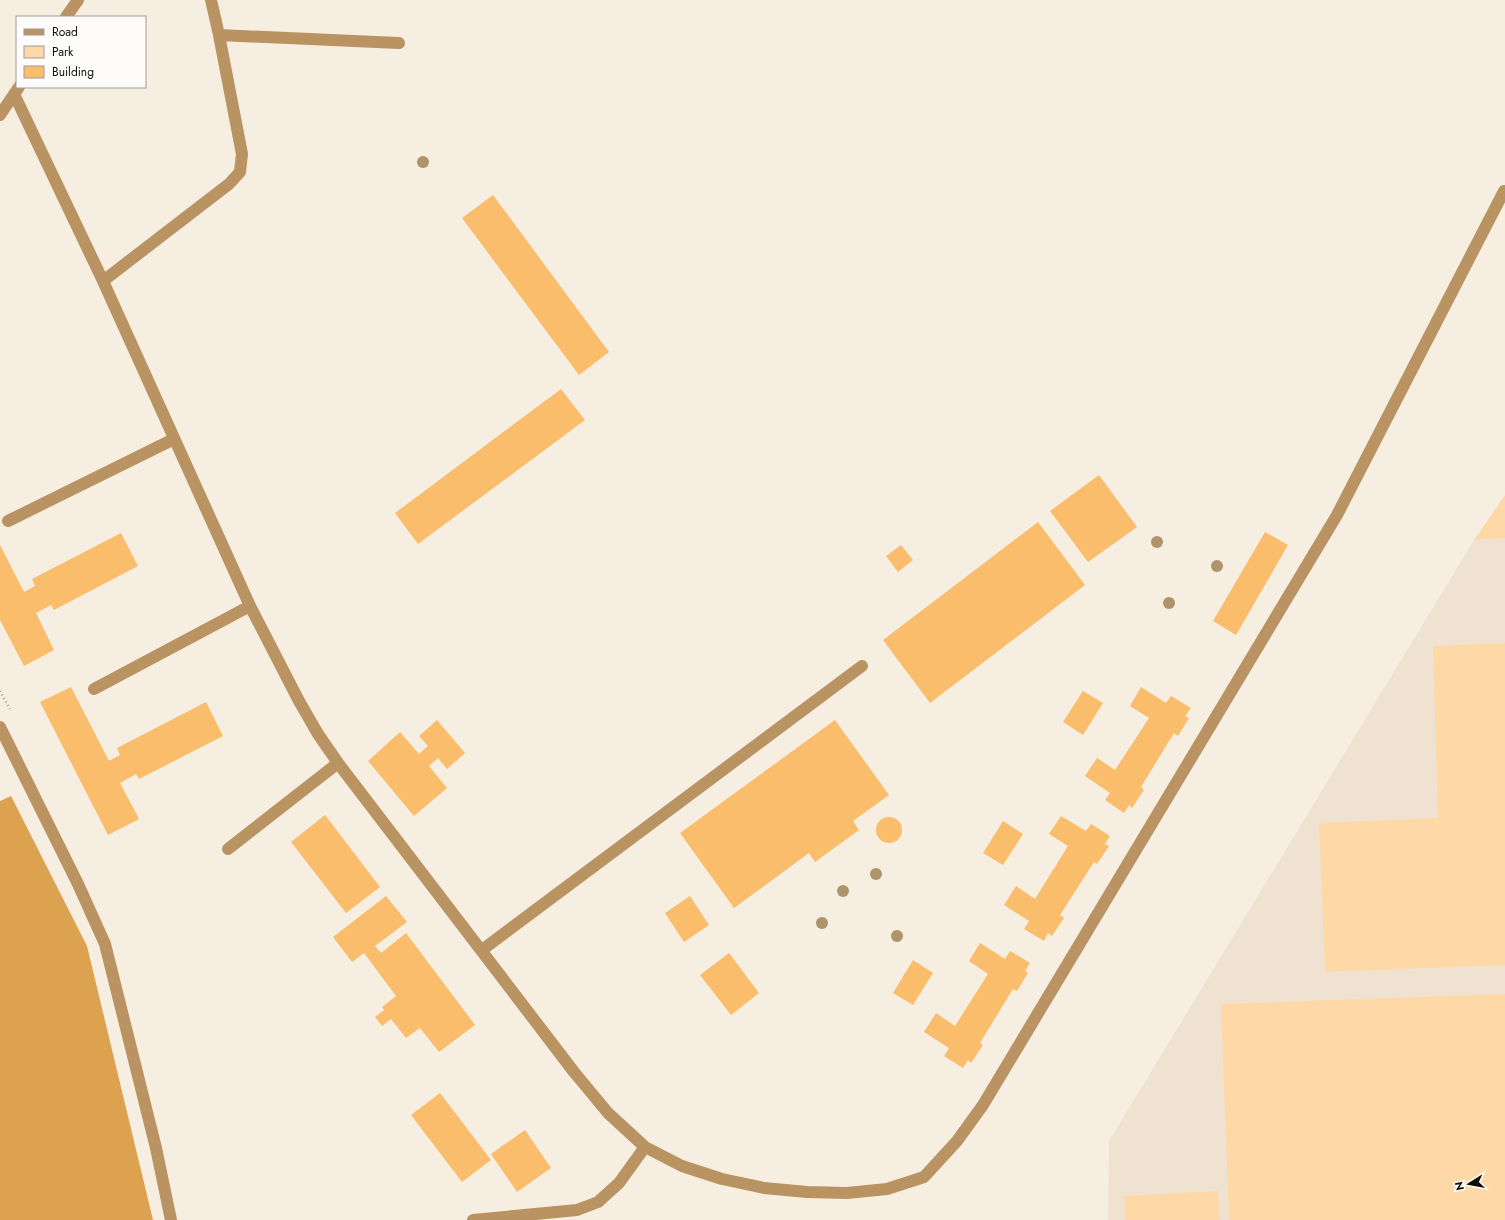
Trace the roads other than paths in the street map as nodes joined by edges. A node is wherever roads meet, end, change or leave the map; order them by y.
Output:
1 (78, 0) edge
2 (211, 0) edge
3 (67, 16) edge
4 (219, 35) junction
5 (399, 43) dead end
6 (17, 91) edge
7 (0, 115) edge
8 (1504, 191) dead end
9 (103, 282) junction
10 (174, 439) junction
11 (8, 521) dead end
12 (250, 606) junction
13 (862, 666) dead end
14 (94, 689) dead end
15 (0, 727) edge
16 (338, 763) junction
17 (228, 849) dead end
18 (482, 950) junction
19 (645, 1146) junction
20 (171, 1220) edge
21 (473, 1220) edge

1 - 3 lane
2 - 4 lane
4 - 5 lane
4 - 9 lane
6 - 7 lane
6 - 9 lane
8 - 19 lane
9 - 10 lane
10 - 11 lane
10 - 12 lane
12 - 14 lane
12 - 16 lane
13 - 18 lane
15 - 20 lane
16 - 17 lane
16 - 18 lane
18 - 19 lane
19 - 21 lane

